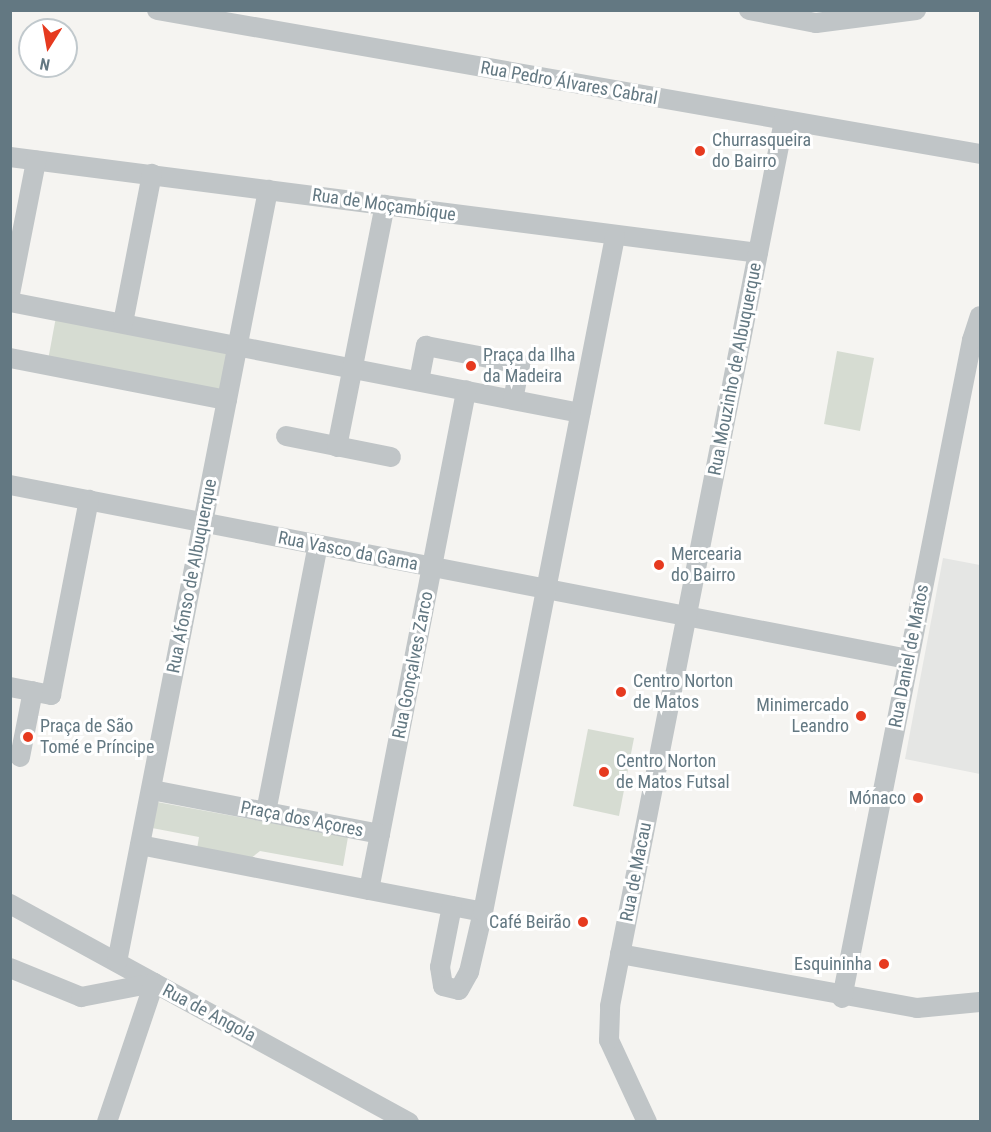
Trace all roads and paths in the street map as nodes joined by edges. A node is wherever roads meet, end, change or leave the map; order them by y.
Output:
1 (158, 10) edge
2 (749, 10) edge
3 (916, 10) edge
4 (784, 121) junction
5 (981, 154) edge
6 (10, 157) edge
7 (36, 160) junction
8 (152, 174) junction
9 (268, 190) junction
10 (385, 204) junction
11 (615, 237) junction
12 (758, 253) junction
13 (10, 294) edge
14 (10, 302) edge
15 (981, 316) edge
16 (123, 324) junction
17 (237, 346) junction
18 (10, 358) edge
19 (353, 368) junction
20 (419, 381) junction
21 (466, 390) junction
22 (513, 399) junction
23 (227, 400) junction
24 (580, 413) junction
25 (285, 436) dead end
26 (337, 447) junction
27 (391, 457) dead end
28 (10, 485) edge
29 (89, 500) junction
30 (203, 522) junction
31 (318, 545) junction
32 (432, 567) junction
33 (546, 589) junction
34 (685, 616) junction
35 (908, 659) junction
36 (10, 687) edge
37 (42, 693) junction
38 (21, 757) dead end
39 (151, 790) junction
40 (266, 812) junction
41 (380, 834) junction
42 (140, 845) junction
43 (369, 890) junction
44 (10, 904) edge
45 (452, 906) junction
46 (483, 912) junction
47 (620, 954) junction
48 (117, 962) junction
49 (10, 968) edge
50 (154, 983) junction
51 (842, 998) junction
52 (981, 1002) edge
53 (652, 1120) edge
54 (107, 1122) edge
55 (409, 1122) edge

1 - 4 street, Rua Pedro Álvares Cabral
2 - 3 street
4 - 5 street, Rua Pedro Álvares Cabral
4 - 12 street, Rua Mouzinho de Albuquerque
6 - 7 street, Rua de Moçambique
7 - 8 street, Rua de Moçambique
7 - 13 street
8 - 9 street, Rua de Moçambique
8 - 16 street
9 - 10 street, Rua de Moçambique
9 - 17 street, Rua Afonso de Albuquerque
10 - 11 street, Rua de Moçambique
10 - 19 street
11 - 12 street, Rua de Moçambique
11 - 24 street
12 - 34 street, Rua Mouzinho de Albuquerque
14 - 16 street
15 - 35 street, Rua Daniel de Matos
16 - 17 street
17 - 19 street
17 - 23 street, Rua Afonso de Albuquerque
18 - 23 street
19 - 20 street
19 - 26 street
20 - 21 street
20 - 22 street
21 - 22 street
21 - 32 street, Rua Gonçalves Zarco
22 - 24 street
23 - 30 street, Rua Afonso de Albuquerque
24 - 33 street
25 - 26 street
26 - 27 street
28 - 29 street, Rua Vasco da Gama
29 - 30 street, Rua Vasco da Gama
29 - 37 street
30 - 31 street, Rua Vasco da Gama
30 - 39 street, Rua Afonso de Albuquerque
31 - 32 street, Rua Vasco da Gama
31 - 40 street
32 - 33 street, Rua Vasco da Gama
32 - 41 street, Rua Gonçalves Zarco
33 - 34 street, Rua Vasco da Gama
33 - 46 street
34 - 35 street, Rua Vasco da Gama
34 - 47 street, Rua de Macau
35 - 51 street, Rua Daniel de Matos
36 - 37 street
37 - 38 street
39 - 40 street, Praça dos Açores
39 - 42 street, Rua Afonso de Albuquerque
40 - 41 street, Praça dos Açores
41 - 43 street, Praça dos Açores
42 - 43 street
42 - 48 street, Rua Afonso de Albuquerque
43 - 45 street
44 - 48 street, Rua de Angola
45 - 46 street
45 - 46 street
47 - 51 street
47 - 53 street, Rua de Macau
48 - 50 street, Rua de Angola
49 - 50 street
50 - 54 street
50 - 55 street, Rua de Angola
51 - 52 street

